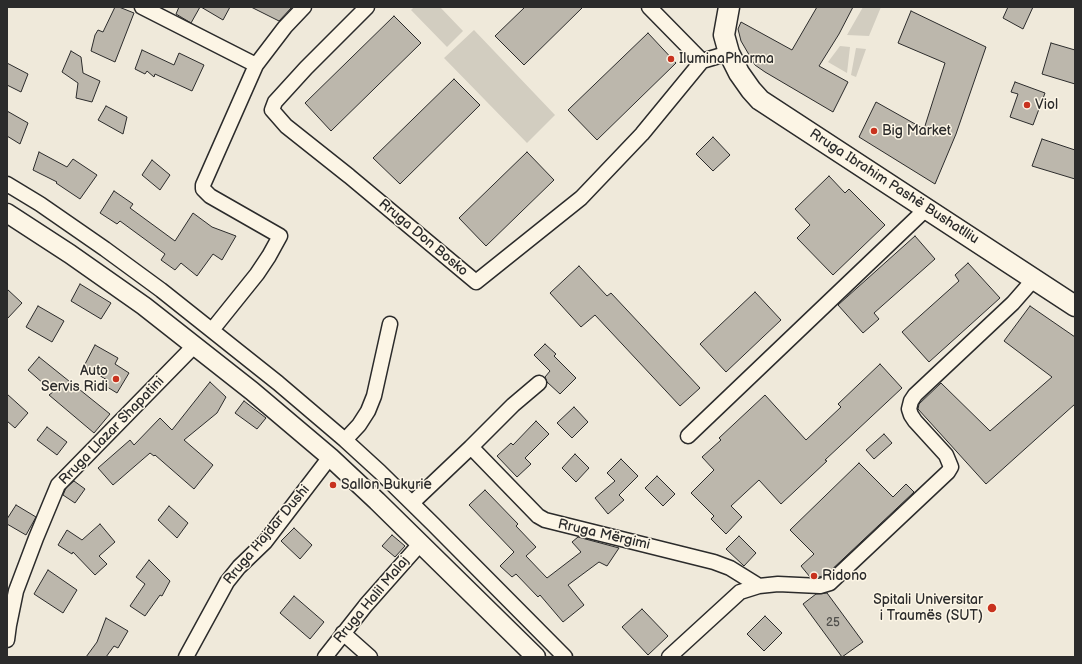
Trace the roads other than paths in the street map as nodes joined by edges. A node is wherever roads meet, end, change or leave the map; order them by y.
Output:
1 (142, 7) edge
2 (304, 7) edge
3 (367, 7) edge
4 (649, 7) edge
5 (729, 7) edge
6 (729, 53) junction
7 (702, 61) junction
8 (256, 65) junction
9 (7, 184) edge
10 (926, 209) junction
11 (7, 213) edge
12 (1034, 279) junction
13 (1075, 306) edge
14 (390, 324) dead end
15 (212, 330) junction
16 (195, 345) junction
17 (539, 383) dead end
18 (688, 436) dead end
19 (345, 440) junction
20 (471, 447) junction
21 (330, 458) junction
22 (412, 503) junction
23 (420, 544) junction
24 (759, 586) junction
25 (343, 633) junction
26 (7, 640) edge
27 (186, 657) edge
28 (325, 657) edge
29 (370, 657) edge
30 (536, 657) edge
31 (565, 657) edge
32 (669, 657) edge

1 - 8 street
2 - 8 street
3 - 7 street, Rruga Don Bosko
4 - 7 street
5 - 6 main road
6 - 7 street
6 - 10 main road, Rruga Ibrahim Pashë Bushatlliu
8 - 15 street
9 - 15 street
10 - 12 main road, Rruga Ibrahim Pashë Bushatlliu
10 - 18 street
11 - 16 street
12 - 13 main road, Rruga Ibrahim Pashë Bushatlliu
12 - 24 street
14 - 19 street
15 - 19 street
16 - 21 street
16 - 26 street, Rruga Llazar Shapatini
17 - 20 street
19 - 22 street
20 - 22 street
20 - 24 street, Rruga Mërgimi
21 - 23 street
21 - 27 street, Rruga Hajdar Dushi
22 - 31 street
23 - 25 street, Rruga Halil Malaj
23 - 30 street
24 - 32 street
25 - 28 street, Rruga Halil Malaj
25 - 29 street

